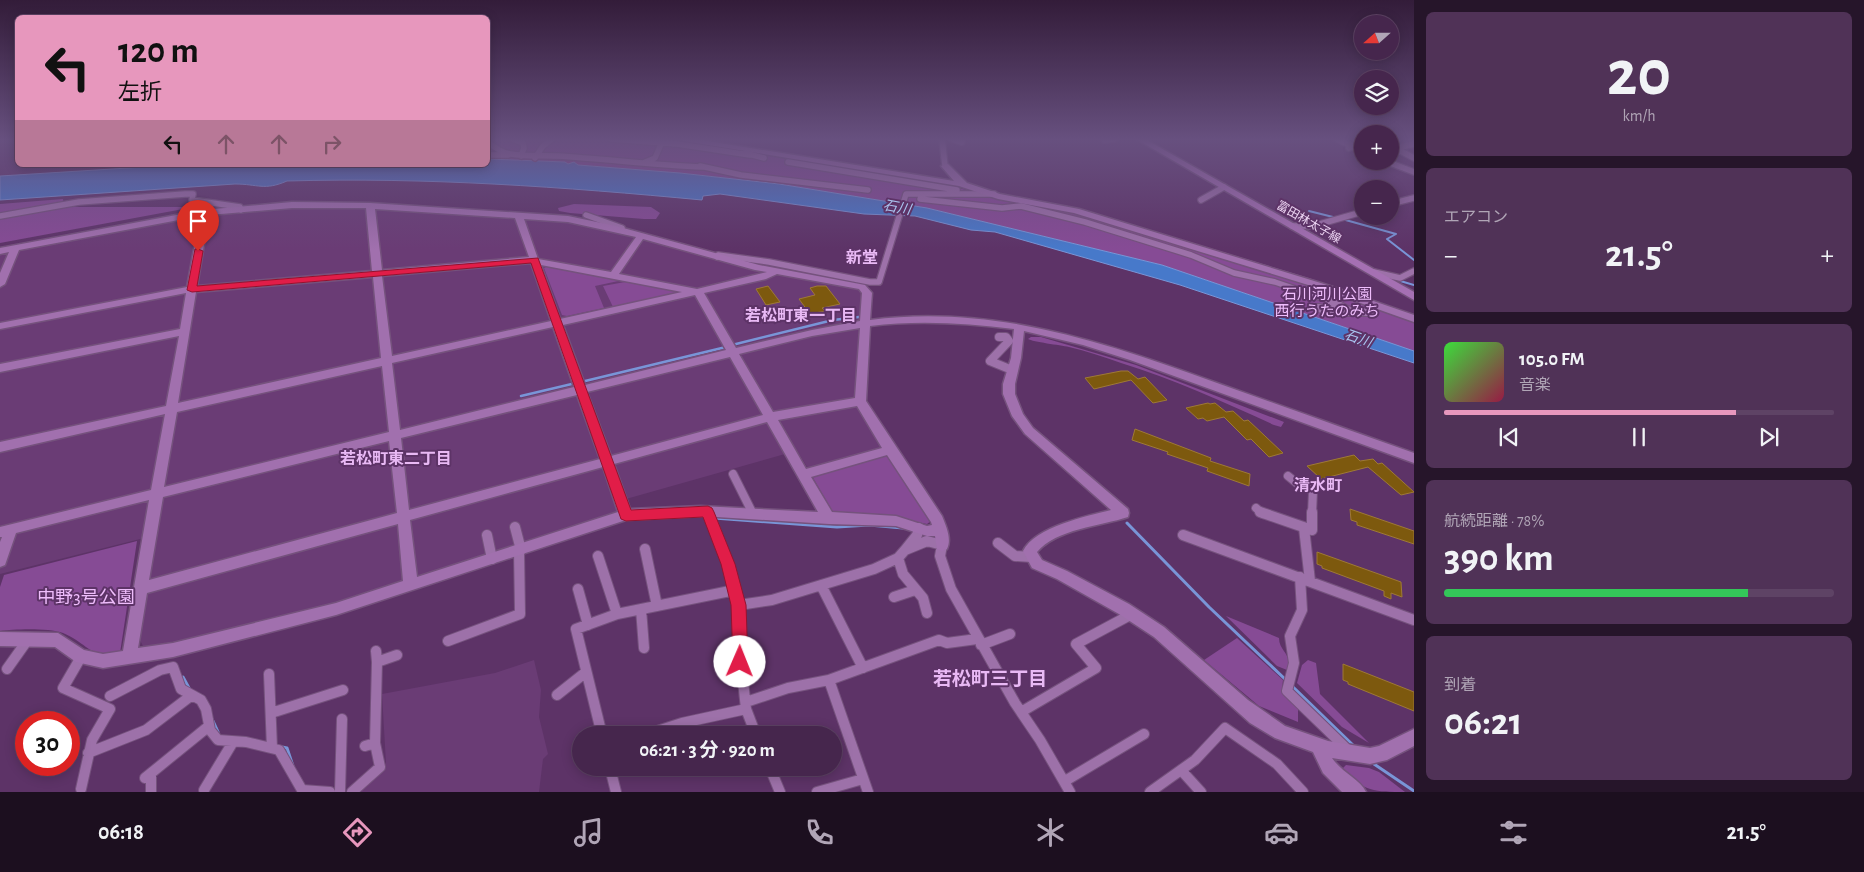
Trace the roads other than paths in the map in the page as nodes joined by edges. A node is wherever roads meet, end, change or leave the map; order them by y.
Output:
1 (757, 176) edge
2 (871, 176) edge
3 (909, 176) edge
4 (953, 176) edge
5 (1205, 176) edge
6 (964, 185) junction
7 (1224, 187) junction
8 (1202, 189) dead end
9 (868, 190) dead end
10 (1211, 193) junction
11 (978, 194) junction
12 (994, 194) junction
13 (1414, 198) edge
14 (920, 199) dead end
15 (1201, 200) dead end
16 (1399, 202) edge
17 (370, 206) junction
18 (241, 210) junction
19 (205, 213) junction
20 (1354, 214) edge
21 (518, 215) junction
22 (586, 215) dead end
23 (0, 216) edge
24 (1292, 226) junction
25 (621, 230) junction
26 (641, 236) junction
27 (15, 248) junction
28 (2, 251) edge
29 (719, 253) junction
30 (0, 260) edge
31 (534, 260) junction
32 (774, 271) junction
33 (1414, 271) edge
34 (377, 273) junction
35 (1372, 273) junction
36 (614, 275) junction
37 (0, 284) edge
38 (192, 290) junction
39 (697, 292) junction
40 (1414, 297) edge
41 (1318, 308) dead end
42 (1352, 312) junction
43 (1371, 312) dead end
44 (1414, 319) edge
45 (557, 323) junction
46 (865, 323) junction
47 (0, 326) edge
48 (1019, 327) junction
49 (185, 331) junction
50 (999, 338) dead end
51 (733, 352) junction
52 (386, 361) junction
53 (0, 368) edge
54 (1012, 370) junction
55 (580, 390) junction
56 (860, 401) junction
57 (172, 409) junction
58 (770, 416) junction
59 (394, 436) junction
60 (0, 447) edge
61 (890, 450) junction
62 (1414, 458) edge
63 (606, 461) junction
64 (733, 474) dead end
65 (804, 474) junction
66 (1288, 476) dead end
67 (157, 494) junction
68 (1256, 508) dead end
69 (709, 514) junction
70 (753, 514) junction
71 (403, 516) junction
72 (626, 516) junction
73 (829, 519) junction
74 (515, 527) dead end
75 (1304, 528) junction
76 (940, 530) junction
77 (5, 531) edge
78 (919, 532) junction
79 (487, 535) dead end
80 (1183, 535) dead end
81 (998, 543) dead end
82 (942, 545) junction
83 (645, 549) dead end
84 (905, 550) junction
85 (520, 553) junction
86 (598, 556) dead end
87 (1032, 556) junction
88 (898, 558) junction
89 (492, 559) junction
90 (0, 562) edge
91 (1305, 579) junction
92 (821, 585) junction
93 (411, 586) junction
94 (141, 588) junction
95 (578, 589) dead end
96 (735, 590) junction
97 (916, 590) junction
98 (894, 596) dead end
99 (738, 605) junction
100 (658, 606) junction
101 (641, 609) junction
102 (927, 613) dead end
103 (617, 614) junction
104 (1132, 614) junction
105 (1414, 620) edge
106 (588, 625) junction
107 (1010, 634) dead end
108 (28, 638) junction
109 (0, 639) edge
110 (448, 641) dead end
111 (979, 642) junction
112 (644, 648) dead end
113 (397, 654) dead end
114 (129, 656) junction
115 (82, 657) junction
116 (863, 668) junction
117 (7, 669) dead end
118 (586, 672) junction
119 (269, 674) dead end
120 (829, 680) junction
121 (343, 690) dead end
122 (557, 695) dead end
123 (110, 696) dead end
124 (192, 696) junction
125 (746, 705) junction
126 (1021, 712) junction
127 (271, 713) junction
128 (342, 719) dead end
129 (210, 726) junction
130 (600, 726) edge
131 (673, 726) edge
132 (753, 726) edge
133 (1144, 734) dead end
134 (1414, 737) edge
135 (233, 742) junction
136 (1320, 746) junction
137 (272, 748) junction
138 (88, 752) junction
139 (1352, 754) junction
140 (1181, 770) junction
141 (612, 776) edge
142 (773, 776) edge
143 (863, 779) junction
144 (1064, 781) junction
145 (80, 789) dead end
146 (204, 790) dead end
147 (151, 792) edge
148 (312, 792) edge
149 (330, 792) edge
150 (340, 792) edge
151 (351, 792) edge
152 (616, 792) edge
153 (780, 792) edge
154 (817, 792) edge
155 (868, 792) edge
156 (1070, 792) edge
157 (1150, 792) edge
158 (1201, 792) edge
159 (1303, 792) edge
160 (1357, 792) edge

1 - 9 street
2 - 11 street
3 - 6 street
4 - 6 street
5 - 7 main road, 富田林太子線
6 - 12 street
7 - 10 street
7 - 24 main road, 富田林太子線
8 - 10 street
10 - 15 street
11 - 12 street
11 - 29 street
12 - 44 street
13 - 16 street
14 - 42 street
17 - 18 street
17 - 21 street
17 - 34 street
18 - 19 street
18 - 23 street
19 - 27 street
19 - 38 street
20 - 24 street
21 - 25 street
21 - 31 street
22 - 25 street
24 - 35 main road, 富田林太子線
25 - 26 street
26 - 29 street
26 - 36 street
27 - 28 street
27 - 37 street
28 - 30 street
29 - 32 street
31 - 34 street
31 - 36 street
31 - 45 street
32 - 39 street
32 - 46 street
33 - 35 street
34 - 38 street
34 - 52 street
35 - 40 main road, 富田林太子線
36 - 39 street
38 - 47 street
38 - 49 street
39 - 45 street
39 - 51 street
41 - 42 street
42 - 43 street
45 - 52 street
45 - 55 street
46 - 48 street
46 - 51 street
46 - 56 street
48 - 54 street
48 - 62 street
49 - 53 street
49 - 57 street
50 - 54 street
51 - 55 street
51 - 58 street
52 - 57 street
52 - 59 street
54 - 87 street
55 - 59 street
55 - 63 street
56 - 58 street
56 - 61 street
57 - 60 street
57 - 67 street
58 - 63 street
58 - 65 street
59 - 67 street
59 - 71 street
61 - 65 street
61 - 76 street
63 - 71 street
63 - 72 street
64 - 70 street
65 - 73 street
66 - 75 street
67 - 77 street
67 - 94 street
68 - 75 street
69 - 70 street
69 - 72 street
69 - 96 street
70 - 73 street
71 - 93 street
71 - 94 street
72 - 85 street
73 - 78 street
74 - 85 street
75 - 91 street
76 - 78 street
76 - 82 street
77 - 90 street
78 - 84 street
79 - 89 street
80 - 91 street
81 - 87 street
82 - 84 street
82 - 111 street
83 - 100 street
84 - 88 street
85 - 89 street
85 - 110 street
86 - 103 street
87 - 104 street
88 - 92 street
88 - 97 street
89 - 93 street
91 - 105 street
91 - 139 street
92 - 99 street
92 - 116 street
93 - 114 street
94 - 114 street
95 - 106 street
96 - 99 street
96 - 100 street
97 - 98 street
97 - 102 street
99 - 125 street
100 - 101 street
101 - 103 street
101 - 112 street
103 - 106 street
104 - 126 street
104 - 136 street
106 - 118 street
107 - 111 street
108 - 109 street
108 - 115 street
108 - 117 street
111 - 116 street
111 - 126 street
113 - 151 street
114 - 115 street
115 - 138 street
116 - 120 street
118 - 122 street
118 - 130 street
119 - 127 street
120 - 125 street
120 - 143 street
121 - 127 street
123 - 124 street
124 - 129 street
124 - 138 street
125 - 131 street
125 - 132 street
126 - 144 street
127 - 137 street
128 - 150 street
129 - 135 street
129 - 147 street
133 - 144 street
134 - 139 street
135 - 137 street
135 - 146 street
136 - 139 street
136 - 160 street
137 - 148 street
138 - 145 street
140 - 157 street
140 - 158 street
140 - 159 street
141 - 152 street
142 - 153 street
143 - 154 street
143 - 155 street
144 - 156 street
148 - 149 street

